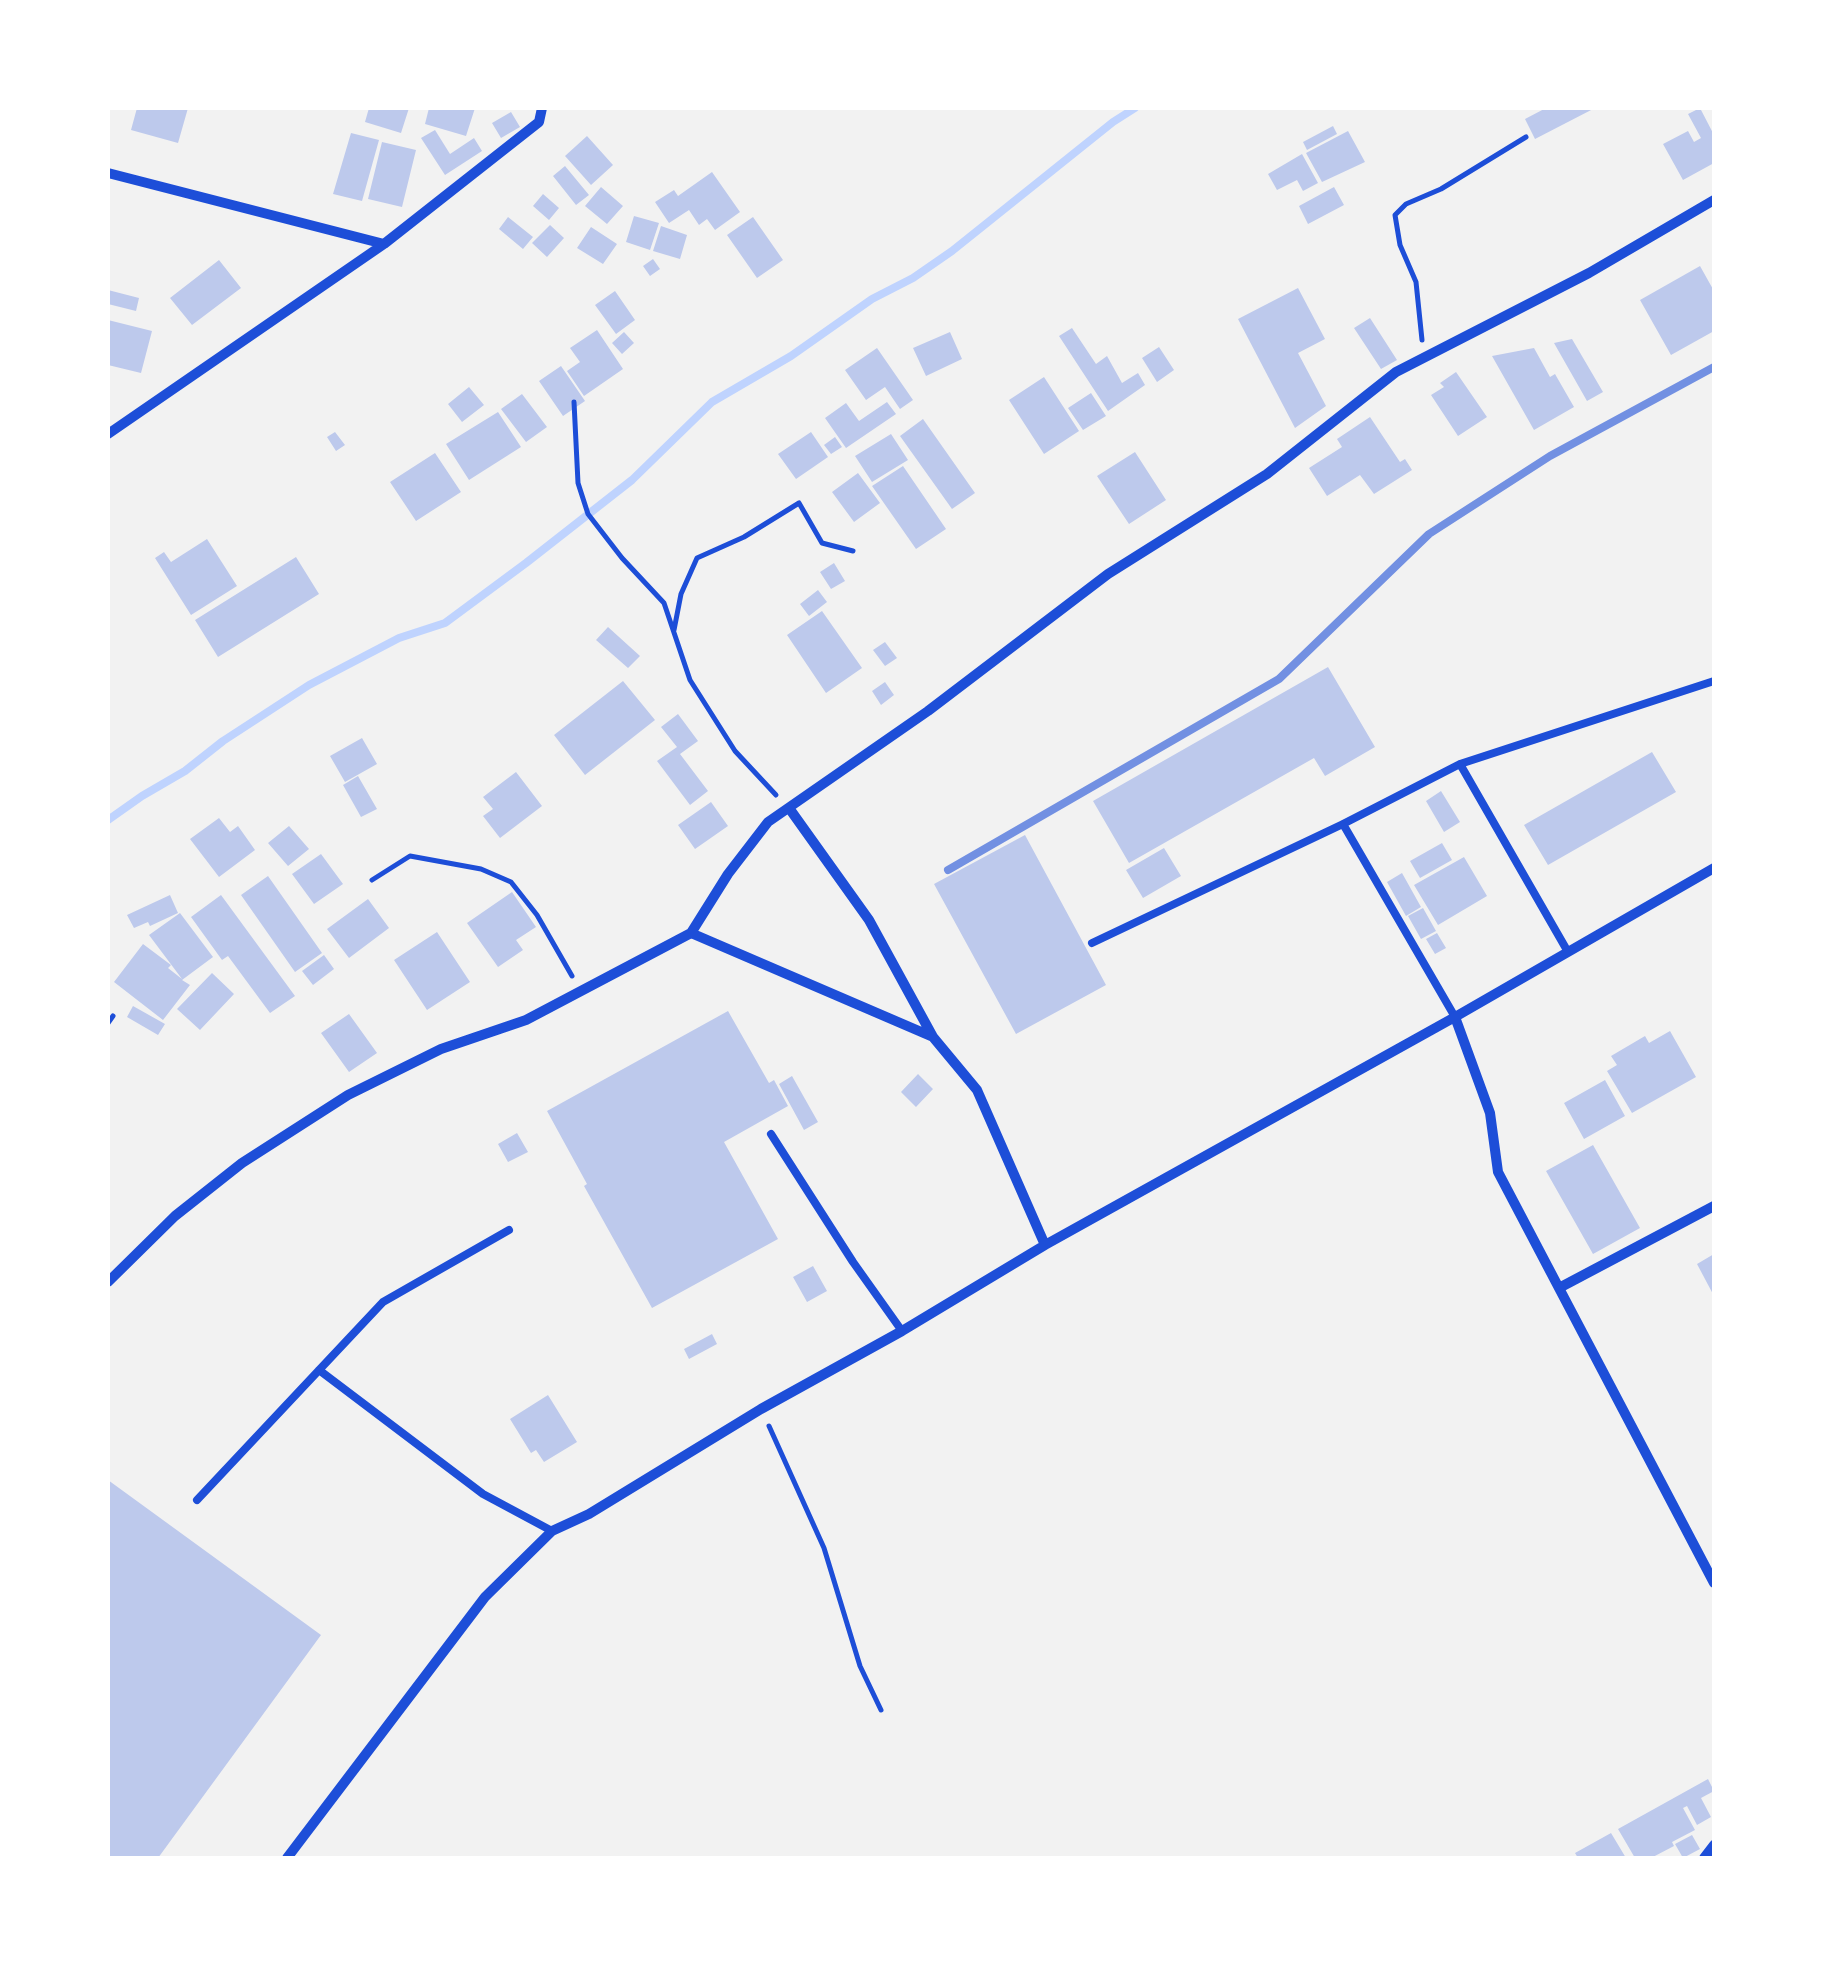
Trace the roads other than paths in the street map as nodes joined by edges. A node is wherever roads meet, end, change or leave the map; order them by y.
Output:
1 (542, 108) edge
2 (108, 173) edge
3 (1714, 200) edge
4 (384, 244) junction
5 (108, 434) edge
6 (1714, 682) edge
7 (1460, 764) junction
8 (789, 808) junction
9 (1342, 824) junction
10 (1714, 868) edge
11 (691, 934) junction
12 (1092, 943) dead end
13 (1568, 952) junction
14 (1456, 1017) junction
15 (933, 1037) junction
16 (771, 1134) dead end
17 (1714, 1206) edge
18 (509, 1230) dead end
19 (1045, 1245) junction
20 (108, 1282) edge
21 (1559, 1288) junction
22 (902, 1332) junction
23 (318, 1370) junction
24 (196, 1500) dead end
25 (552, 1531) junction
26 (1714, 1583) edge
27 (1714, 1845) edge
28 (286, 1858) edge
29 (1704, 1858) edge

1 - 4 street
2 - 4 street
3 - 8 street
4 - 5 street
6 - 7 lane
7 - 9 lane
7 - 13 lane
8 - 11 street
8 - 15 street
9 - 12 lane
9 - 14 lane
10 - 13 street
11 - 15 street
11 - 20 street
13 - 14 street
14 - 19 street
14 - 21 street
15 - 19 street
16 - 22 lane
17 - 21 street
18 - 23 lane
19 - 22 street
21 - 26 street
22 - 25 street
23 - 24 lane
23 - 25 lane
25 - 28 street
27 - 29 street

